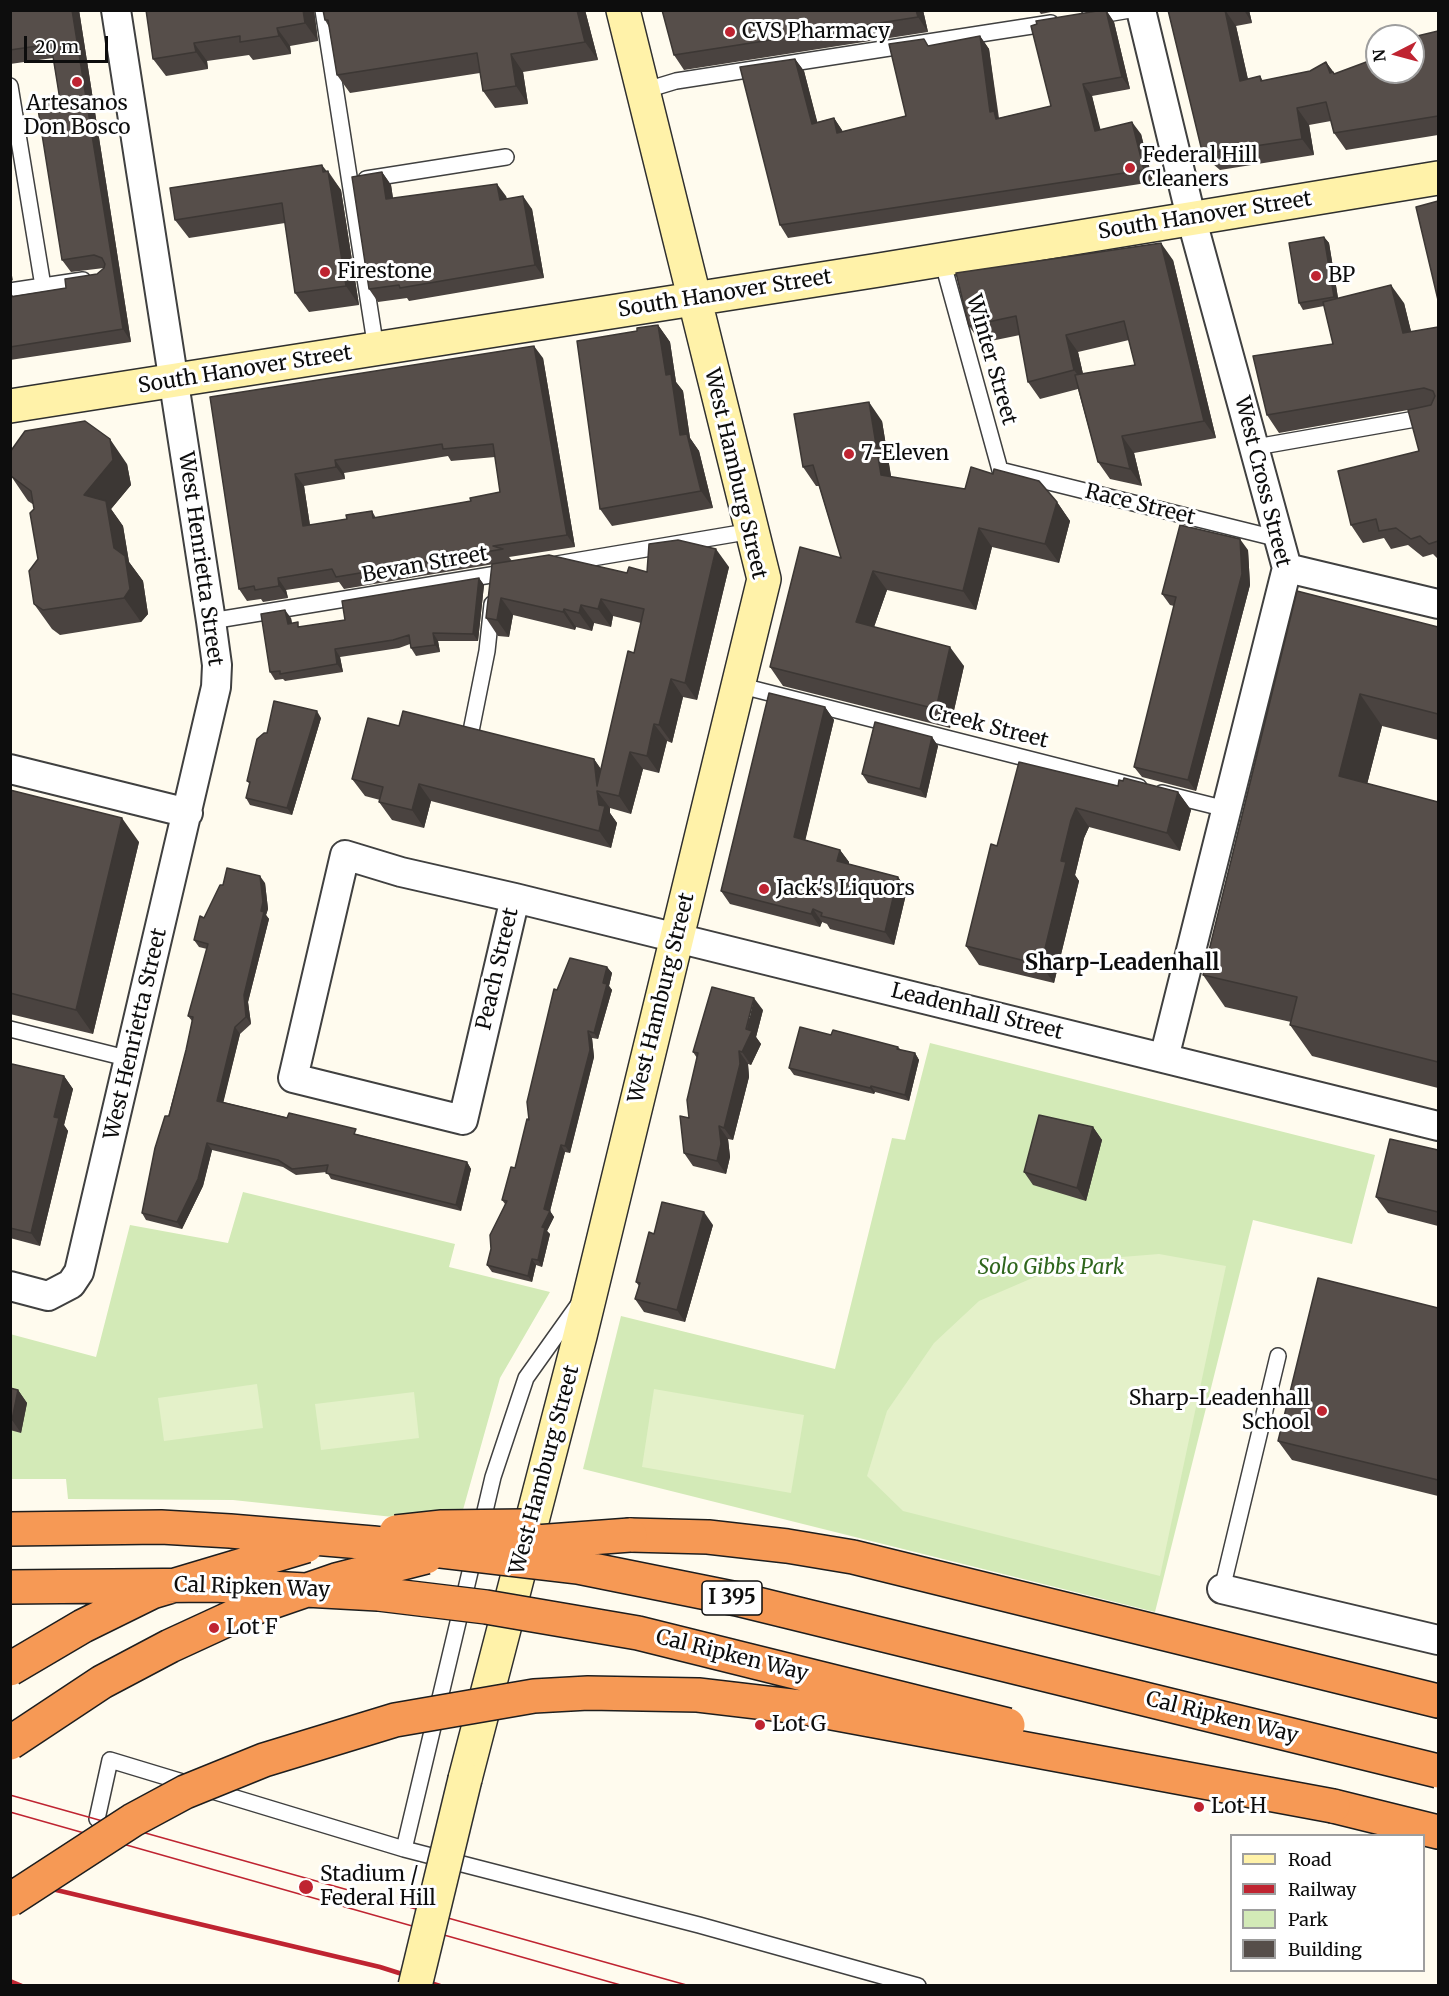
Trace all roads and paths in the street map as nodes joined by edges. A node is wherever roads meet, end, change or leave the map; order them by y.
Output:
1 (116, 10) edge
2 (323, 10) edge
3 (623, 10) edge
4 (1130, 10) edge
5 (1141, 10) edge
6 (10, 86) edge
7 (643, 91) junction
8 (506, 157) dead end
9 (1438, 178) edge
10 (350, 182) junction
11 (1191, 218) junction
12 (942, 260) junction
13 (94, 278) edge
14 (43, 286) junction
15 (10, 291) edge
16 (694, 299) junction
17 (376, 349) junction
18 (174, 381) junction
19 (10, 406) edge
20 (1438, 415) edge
21 (1256, 447) junction
22 (1000, 470) joint
23 (752, 531) junction
24 (1279, 539) junction
25 (1287, 568) junction
26 (495, 574) junction
27 (1438, 604) edge
28 (211, 621) junction
29 (738, 685) junction
30 (471, 731) edge
31 (10, 769) edge
32 (1226, 809) junction
33 (188, 813) junction
34 (515, 898) junction
35 (677, 938) junction
36 (10, 1029) edge
37 (1164, 1058) junction
38 (130, 1059) junction
39 (1438, 1126) edge
40 (593, 1283) junction
41 (10, 1286) edge
42 (1278, 1356) dead end
43 (10, 1529) edge
44 (630, 1534) junction
45 (10, 1587) edge
46 (1222, 1589) joint
47 (1438, 1640) edge
48 (10, 1669) edge
49 (1438, 1701) edge
50 (10, 1743) edge
51 (1438, 1771) edge
52 (1333, 1806) junction
53 (97, 1819) dead end
54 (1438, 1832) edge
55 (404, 1849) junction
56 (10, 1900) edge
57 (415, 1986) edge
58 (918, 1986) edge

1 - 18 street, West Henrietta Street
2 - 10 lane
3 - 7 street, West Hamburg Street
4 - 7 lane
5 - 11 street, West Cross Street
6 - 14 lane
7 - 16 street, West Hamburg Street
8 - 10 lane
9 - 11 street, South Hanover Street
10 - 17 lane
11 - 12 street, South Hanover Street
11 - 21 street, West Cross Street
12 - 16 street, South Hanover Street
12 - 22 lane, Winter Street
13 - 14 lane
14 - 15 lane
16 - 17 street, South Hanover Street
16 - 23 street, West Hamburg Street
17 - 18 street, South Hanover Street
18 - 19 street, South Hanover Street
18 - 28 street, West Henrietta Street
20 - 21 lane
21 - 24 street, West Cross Street
22 - 24 lane, Race Street
23 - 26 lane, Bevan Street
23 - 29 street, West Hamburg Street
24 - 25 street, West Cross Street
25 - 27 street
25 - 32 street, West Cross Street
26 - 28 lane, Bevan Street
26 - 30 lane
28 - 33 street, West Henrietta Street
29 - 32 lane, Creek Street
29 - 35 street, West Hamburg Street
31 - 33 street
32 - 37 street, West Cross Street
33 - 38 street, West Henrietta Street
34 - 34 street, Peach Street
34 - 35 street, Leadenhall Street
35 - 37 street, Leadenhall Street
35 - 40 street, West Hamburg Street
36 - 38 lane
37 - 39 street, Leadenhall Street
38 - 41 street, West Henrietta Street
40 - 55 lane
40 - 57 street, West Hamburg Street, bridge
42 - 46 lane
43 - 51 highway, Cal Ripken Way / I 395, bridge
44 - 48 highway, bridge
44 - 49 highway
44 - 50 highway, bridge
45 - 52 highway, Cal Ripken Way, bridge
46 - 47 street
52 - 54 highway, Cal Ripken Way
52 - 56 highway, bridge
53 - 55 lane
55 - 58 lane

